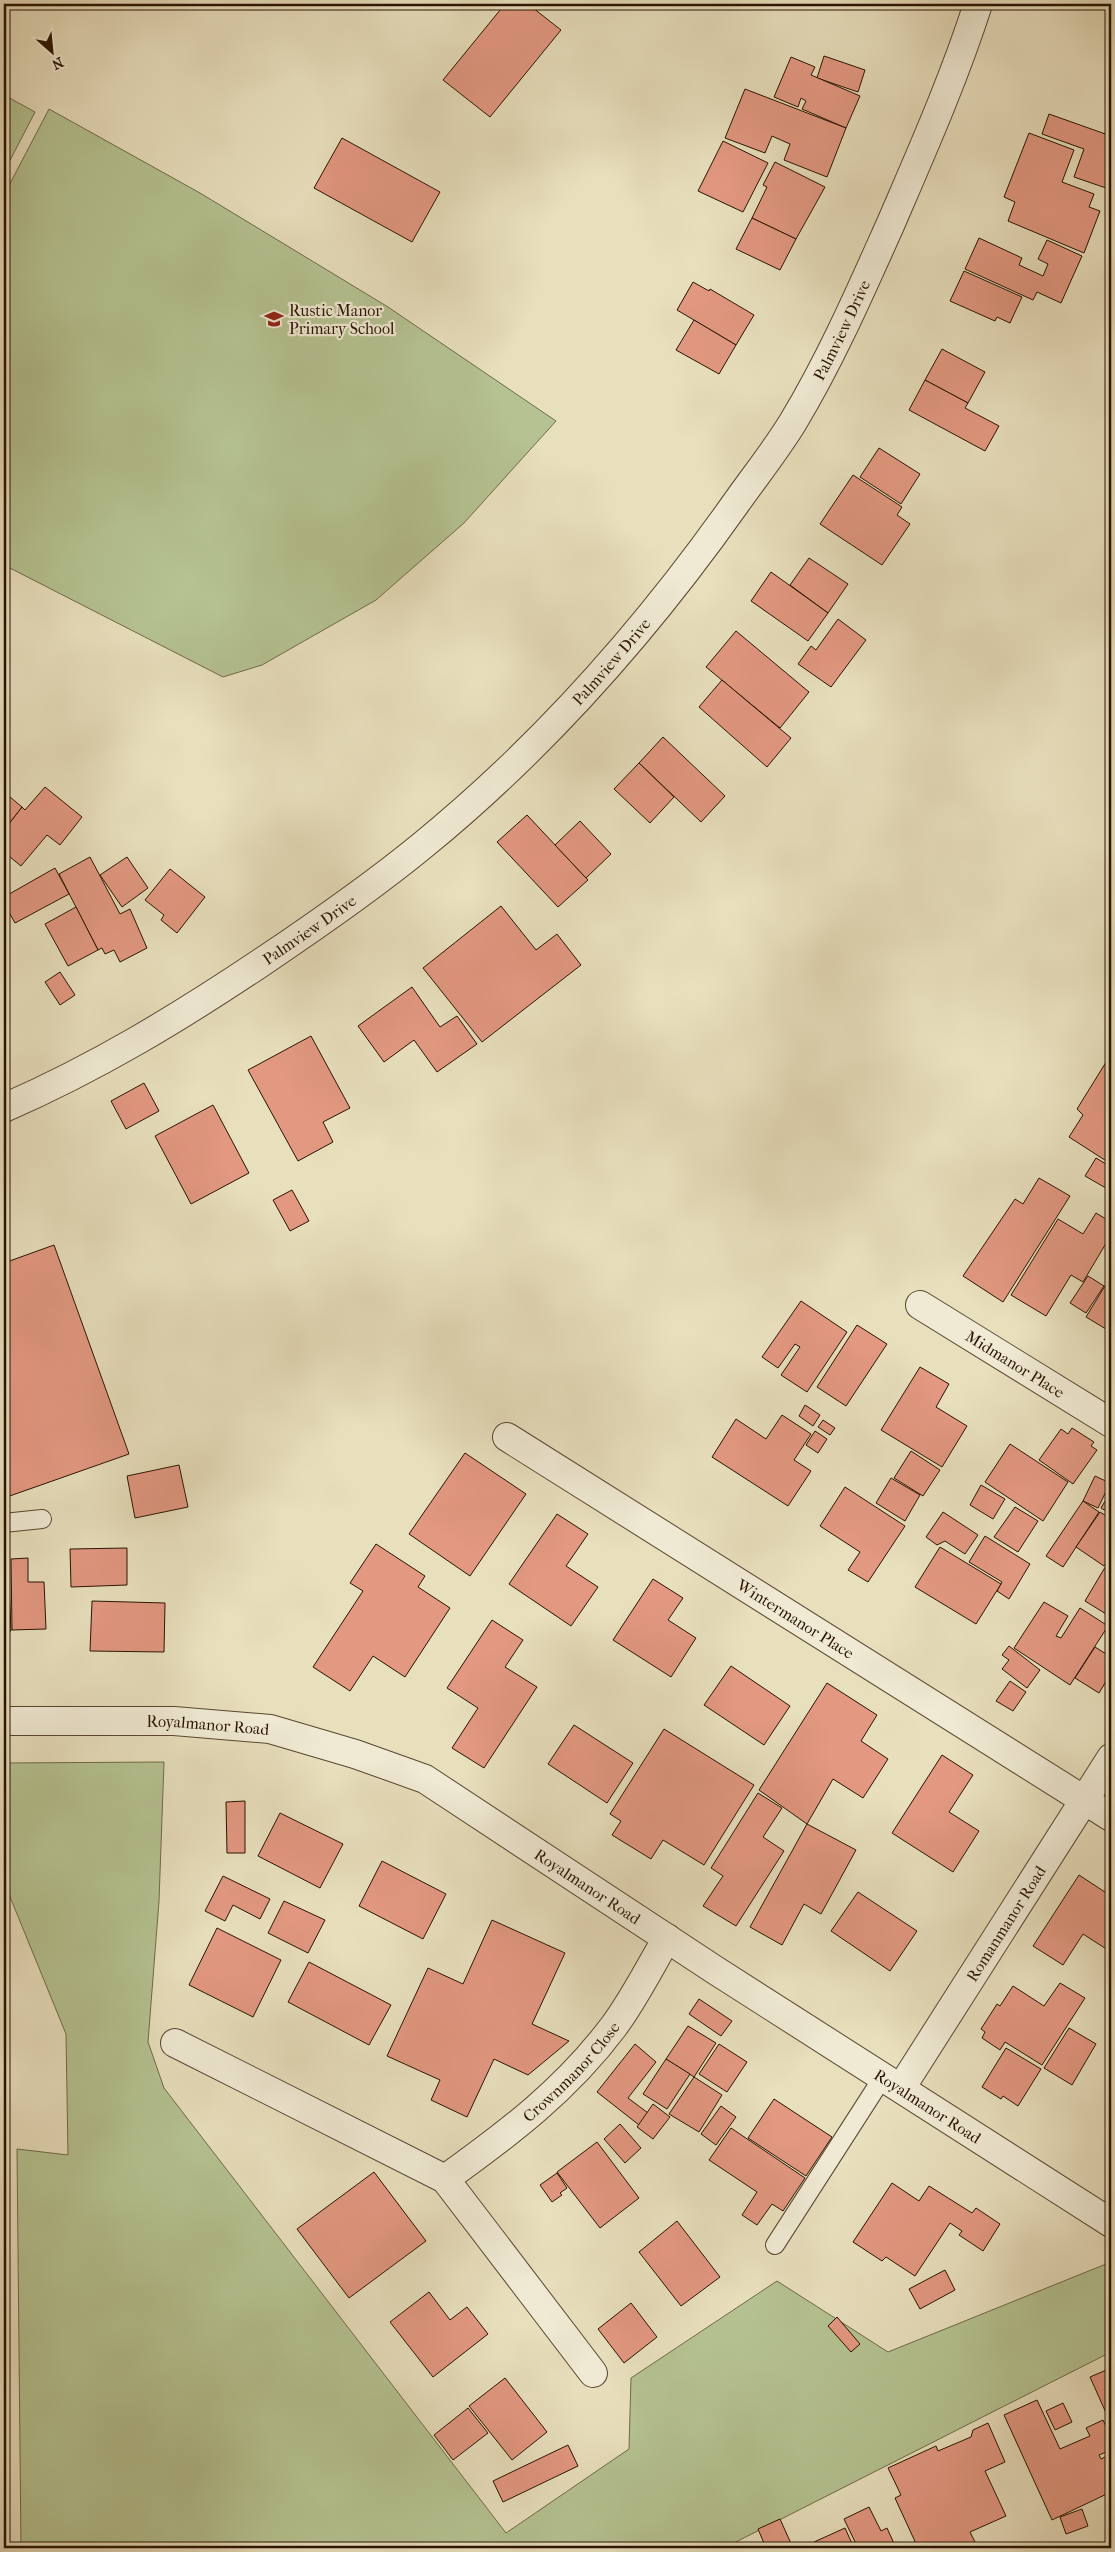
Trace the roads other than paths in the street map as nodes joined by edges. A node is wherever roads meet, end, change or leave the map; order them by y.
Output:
1 (978, 4) edge
2 (4, 1108) edge
3 (920, 1305) dead end
4 (1111, 1422) edge
5 (507, 1437) dead end
6 (42, 1519) dead end
7 (4, 1523) edge
8 (4, 1721) edge
9 (1111, 1758) edge
10 (1085, 1800) junction
11 (1111, 1817) edge
12 (667, 1938) junction
13 (175, 2043) dead end
14 (892, 2083) junction
15 (445, 2179) junction
16 (1111, 2223) edge
17 (775, 2245) dead end
18 (593, 2373) dead end

1 - 2 street, Palmview Drive
3 - 4 street, Midmanor Place
5 - 10 street, Wintermanor Place
6 - 7 lane
8 - 12 street, Royalmanor Road
9 - 10 street, Romanmanor Road
10 - 11 street, Wintermanor Place
10 - 14 street, Romanmanor Road
12 - 14 street, Royalmanor Road
12 - 15 street, Crownmanor Close
13 - 15 street
14 - 16 street, Royalmanor Road
14 - 17 lane
15 - 18 street

